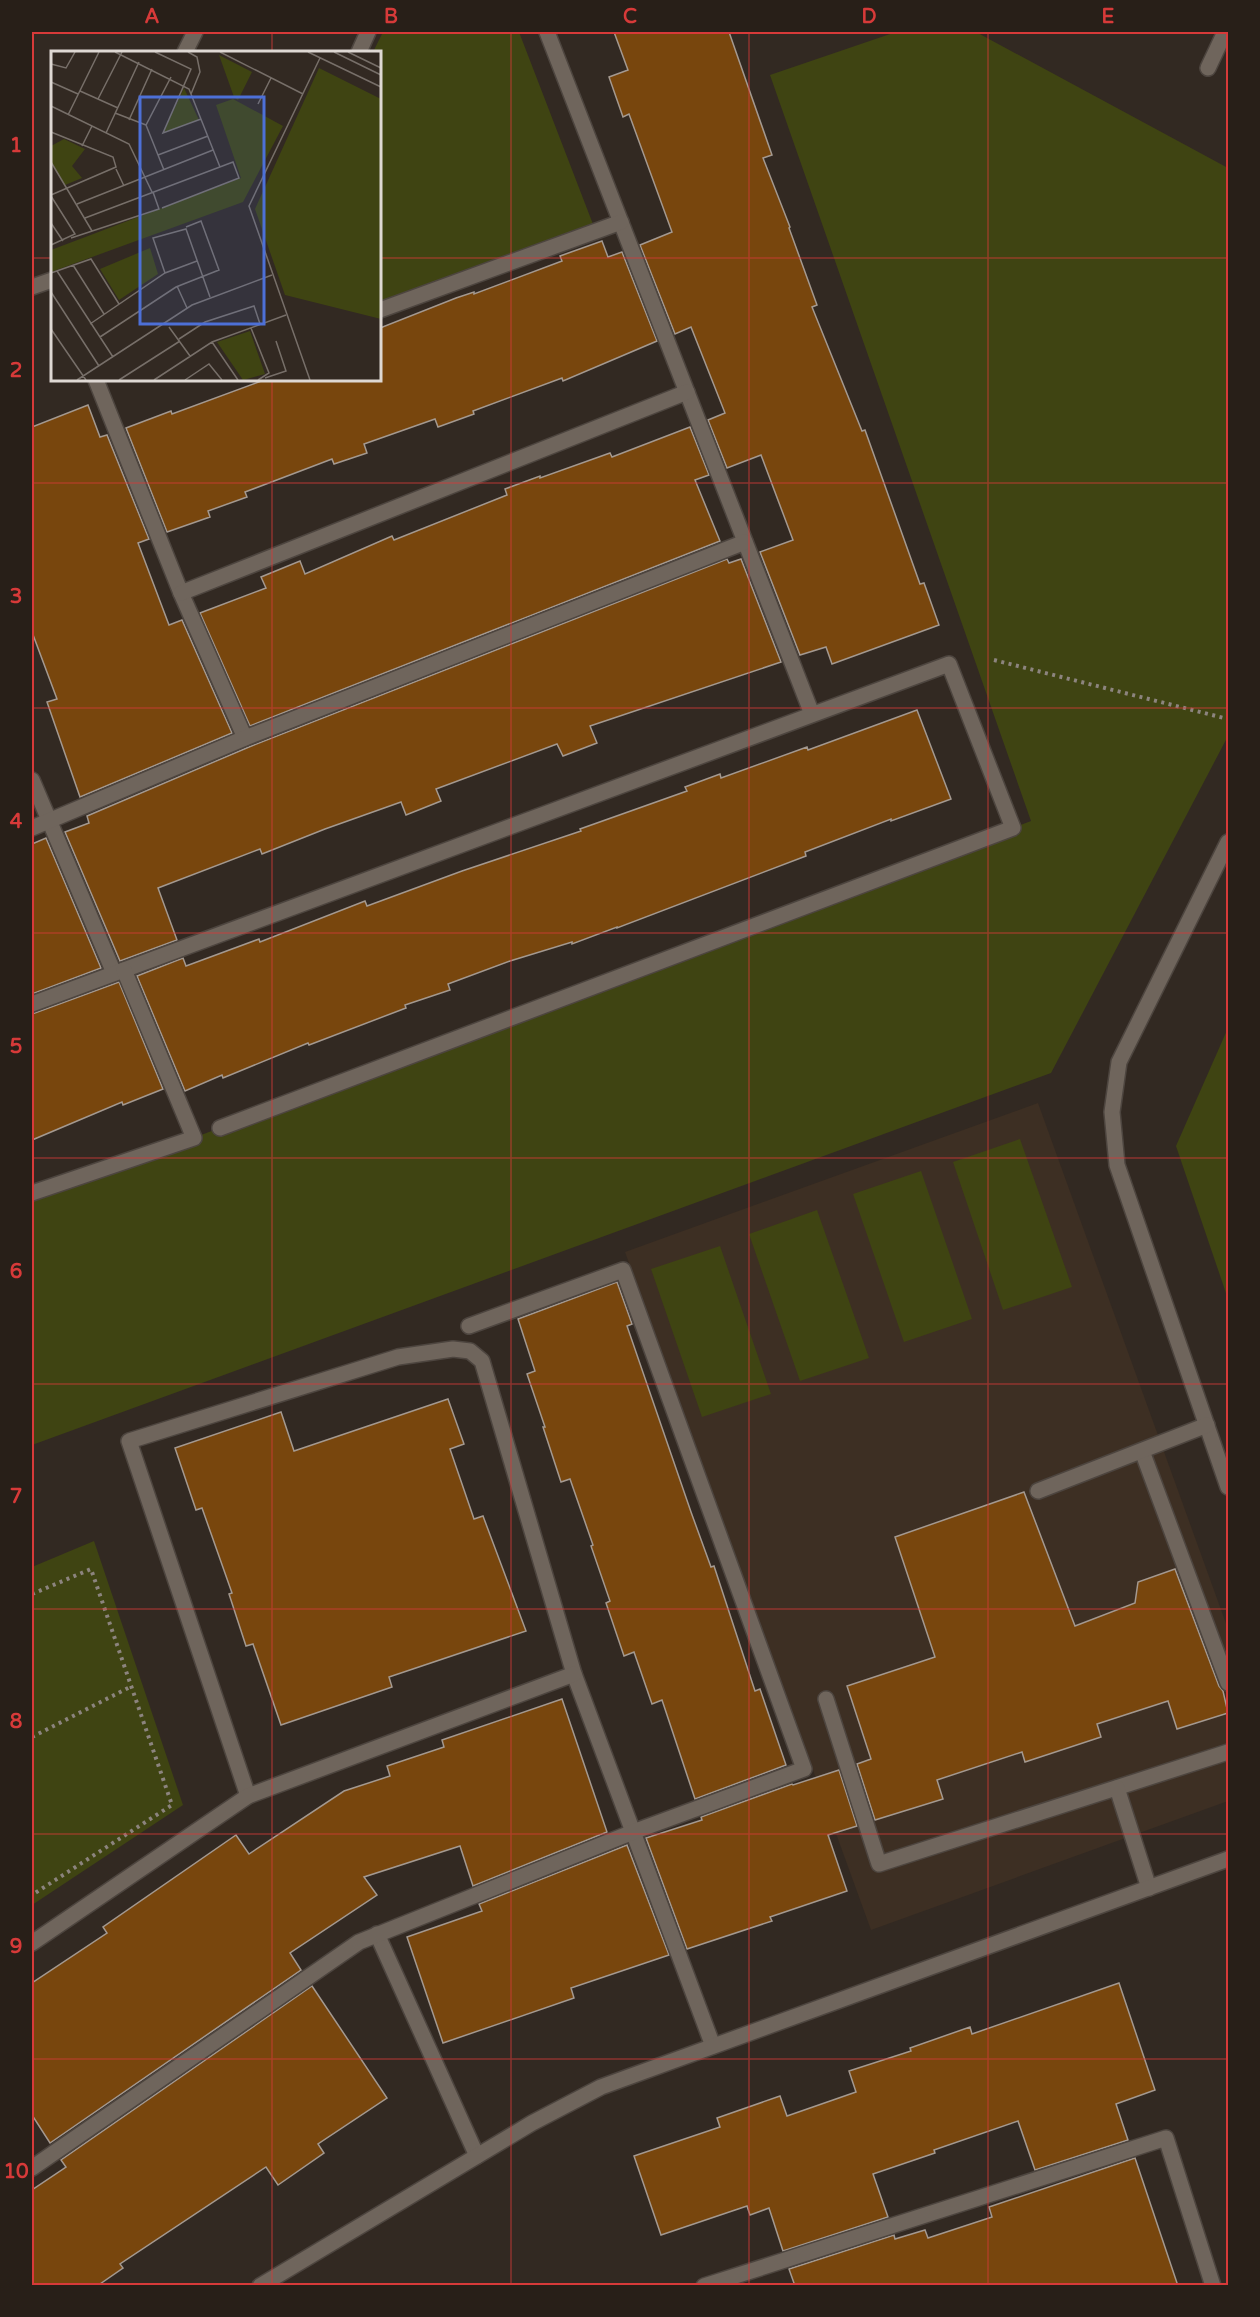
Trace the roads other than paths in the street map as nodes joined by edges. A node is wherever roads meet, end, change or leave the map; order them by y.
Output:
1 (195, 32) edge
2 (368, 32) edge
3 (547, 32) edge
4 (1225, 32) edge
5 (186, 51) edge
6 (359, 51) edge
7 (1208, 68) dead end
8 (621, 222) junction
9 (51, 280) edge
10 (32, 287) edge
11 (381, 310) edge
12 (96, 381) edge
13 (687, 392) junction
14 (745, 542) junction
15 (181, 593) junction
16 (812, 714) junction
17 (245, 738) junction
18 (32, 780) edge
19 (49, 821) junction
20 (32, 828) edge
21 (1228, 842) edge
22 (119, 971) junction
23 (32, 1004) edge
24 (220, 1128) dead end
25 (32, 1193) edge
26 (469, 1326) dead end
27 (1207, 1425) junction
28 (1142, 1451) junction
29 (1228, 1487) edge
30 (1038, 1491) dead end
31 (574, 1674) junction
32 (1228, 1683) edge
33 (826, 1699) dead end
34 (1228, 1752) edge
35 (1118, 1788) junction
36 (248, 1796) junction
37 (633, 1832) junction
38 (1228, 1859) edge
39 (1149, 1888) junction
40 (376, 1934) junction
41 (32, 1943) edge
42 (713, 2046) junction
43 (477, 2156) junction
44 (32, 2168) edge
45 (260, 2286) edge
46 (704, 2286) edge
47 (1213, 2286) edge

1 - 5 street
2 - 6 street
3 - 8 street
4 - 7 street
8 - 11 street
8 - 13 street
9 - 10 street
12 - 15 street
13 - 14 street
13 - 15 street
14 - 16 street
14 - 17 street
15 - 17 street
16 - 22 street
16 - 24 street
17 - 19 street
18 - 19 street
19 - 20 street
19 - 22 street
21 - 27 street
22 - 23 street
22 - 25 street
26 - 37 street
27 - 28 street
27 - 29 street
28 - 30 street
28 - 32 street
31 - 36 street
31 - 36 street
31 - 37 street
33 - 35 street
34 - 35 street
35 - 39 street
36 - 41 street
37 - 40 street
37 - 42 street
38 - 39 street
39 - 42 street
40 - 43 street
40 - 44 street
42 - 43 street
43 - 45 street
46 - 47 street

